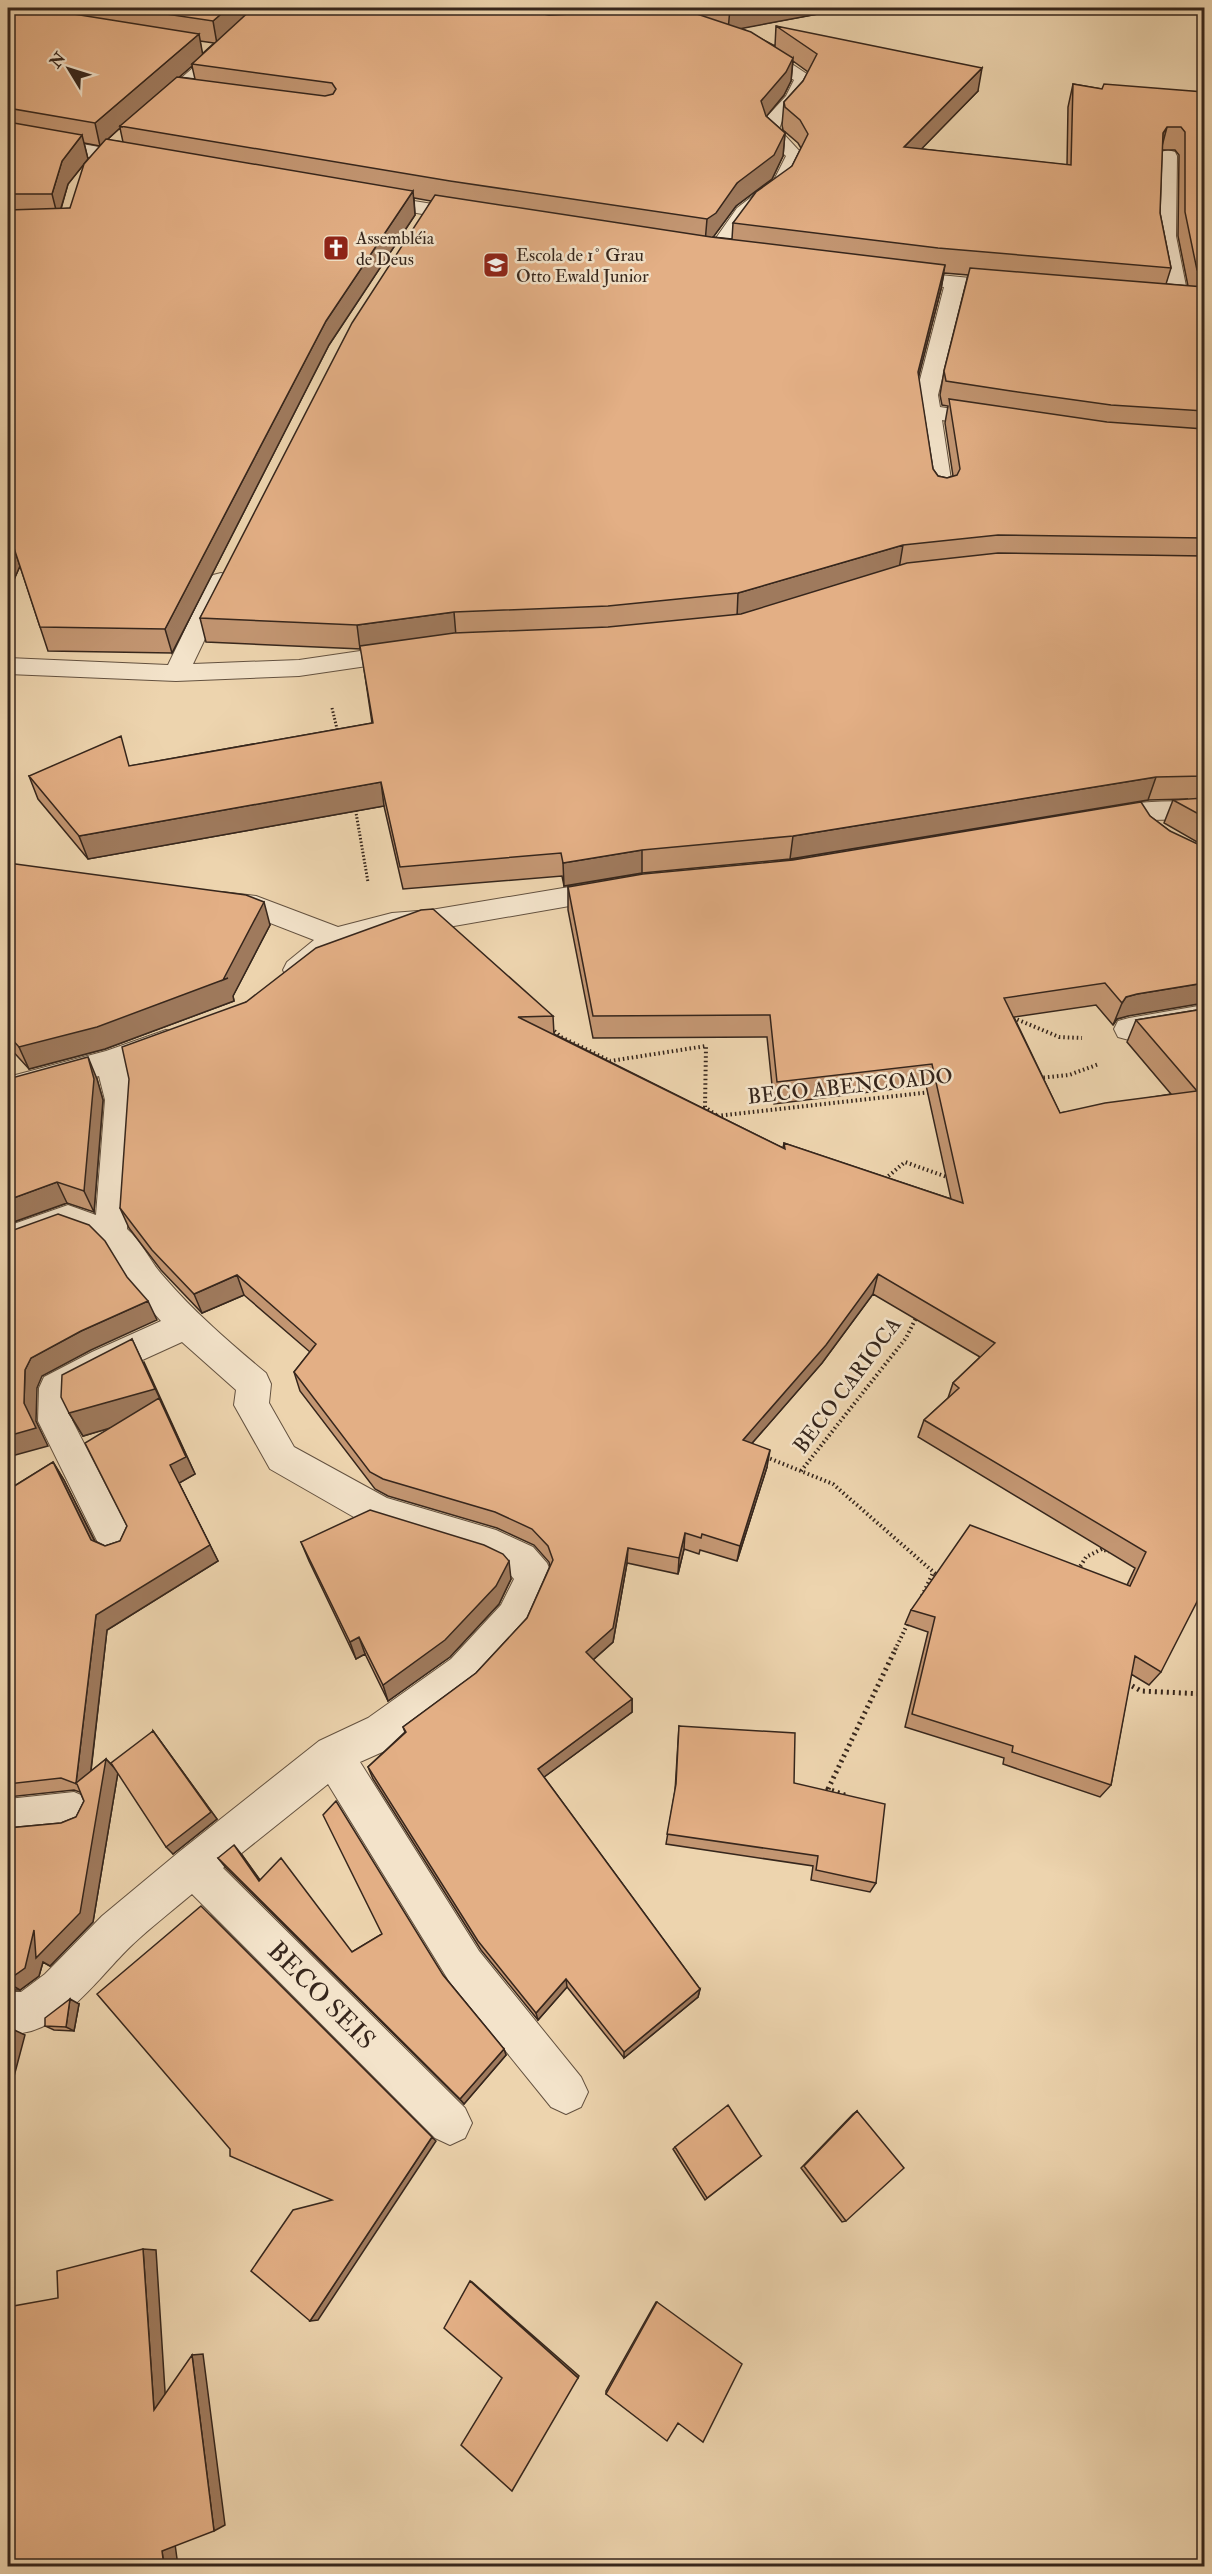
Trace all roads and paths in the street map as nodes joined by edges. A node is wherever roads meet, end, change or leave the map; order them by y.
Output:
1 (268, 8) edge
2 (736, 41) edge
3 (200, 48) edge
4 (222, 52) junction
5 (176, 91) junction
6 (199, 94) edge
7 (141, 123) edge
8 (8, 137) edge
9 (123, 138) edge
10 (105, 154) junction
11 (1168, 156) dead end
12 (152, 162) edge
13 (92, 170) edge
14 (349, 196) edge
15 (430, 211) junction
16 (489, 219) edge
17 (418, 230) edge
18 (687, 248) edge
19 (710, 252) junction
20 (732, 255) edge
21 (884, 275) edge
22 (955, 283) junction
23 (1030, 289) edge
24 (1179, 301) edge
25 (931, 412) junction
26 (1013, 425) edge
27 (942, 493) edge
28 (229, 563) edge
29 (434, 649) edge
30 (323, 664) junction
31 (8, 666) edge
32 (176, 673) junction
33 (338, 734) edge
34 (354, 803) edge
35 (1204, 810) edge
36 (1079, 822) edge
37 (642, 885) edge
38 (196, 898) edge
39 (392, 923) junction
40 (337, 938) junction
41 (276, 986) edge
42 (1007, 1015) edge
43 (1204, 1016) edge
44 (546, 1024) edge
45 (1129, 1029) joint
46 (187, 1033) edge
47 (1089, 1038) junction
48 (111, 1061) junction
49 (1033, 1079) edge
50 (8, 1089) edge
51 (942, 1090) edge
52 (717, 1116) junction
53 (726, 1122) edge
54 (881, 1182) edge
55 (960, 1182) edge
56 (111, 1234) junction
57 (8, 1239) edge
58 (920, 1310) edge
59 (186, 1325) junction
60 (762, 1455) edge
61 (801, 1471) junction
62 (117, 1543) edge
63 (1112, 1553) edge
64 (933, 1573) junction
65 (1074, 1576) edge
66 (942, 1578) edge
67 (918, 1604) edge
68 (913, 1614) edge
69 (1122, 1680) edge
70 (1204, 1694) edge
71 (333, 1755) junction
72 (854, 1798) edge
73 (74, 1812) dead end
74 (8, 1819) edge
75 (193, 1866) junction
76 (8, 2013) edge
77 (566, 2092) dead end
78 (450, 2123) dead end

1 - 4 street
2 - 19 street
3 - 4 street
4 - 5 street
5 - 6 street
5 - 7 street
8 - 10 street
9 - 10 street
10 - 12 street
10 - 13 street
11 - 24 street
14 - 15 street
15 - 16 street
15 - 17 street
18 - 19 street
19 - 20 street
21 - 22 street
22 - 23 street
22 - 25 street
25 - 26 street
25 - 27 street
28 - 32 street
29 - 30 street
30 - 32 street
30 - 33 path
31 - 32 street
34 - 39 path
35 - 36 street
37 - 39 street
38 - 40 street
39 - 40 street
40 - 41 street
42 - 47 path
43 - 45 street
44 - 52 path
45 - 47 path
46 - 48 street
47 - 49 path
48 - 50 street
48 - 56 street
51 - 52 path, BECO ABENCOADO
52 - 53 path
54 - 55 path
56 - 57 street
56 - 59 street
58 - 61 path, BECO CARIOCA
59 - 62 street
59 - 71 street
60 - 61 path
61 - 64 path
63 - 65 path
64 - 66 path
64 - 67 path
68 - 72 path
69 - 70 path
71 - 75 street
71 - 77 street
73 - 74 street
75 - 76 street
75 - 78 street, BECO SEIS

